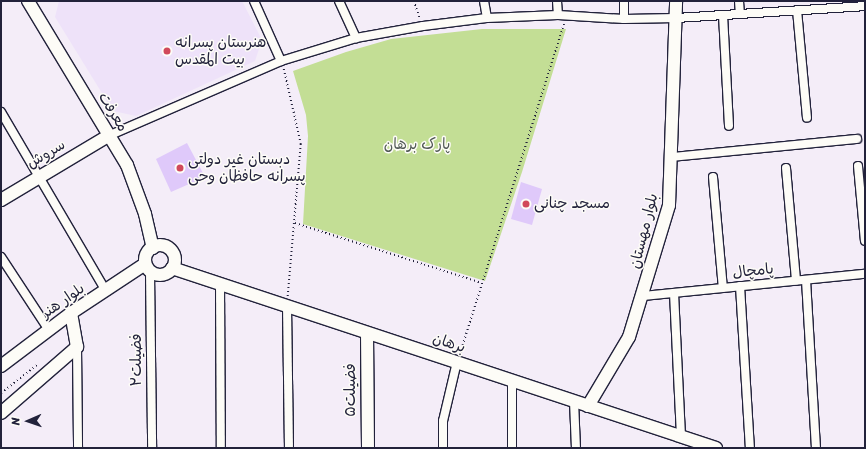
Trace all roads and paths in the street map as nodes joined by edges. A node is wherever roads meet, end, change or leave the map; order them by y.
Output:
1 (28, 1) edge
2 (254, 1) edge
3 (339, 1) edge
4 (414, 1) edge
5 (484, 1) edge
6 (557, 1) edge
7 (624, 1) edge
8 (676, 1) edge
9 (739, 1) edge
10 (818, 5) edge
11 (865, 6) edge
12 (797, 10) junction
13 (740, 14) junction
14 (562, 15) junction
15 (724, 15) junction
16 (487, 18) junction
17 (676, 18) junction
18 (624, 19) junction
19 (423, 26) junction
20 (356, 38) junction
21 (281, 61) junction
22 (1, 112) edge
23 (807, 118) dead end
24 (729, 126) dead end
25 (108, 136) junction
26 (857, 139) dead end
27 (672, 157) junction
28 (858, 166) dead end
29 (786, 168) dead end
30 (39, 177) junction
31 (713, 177) dead end
32 (1, 200) edge
33 (294, 223) junction
34 (865, 241) edge
35 (153, 248) junction
36 (1, 257) edge
37 (148, 268) junction
38 (172, 268) junction
39 (865, 274) edge
40 (806, 280) junction
41 (796, 281) junction
42 (482, 283) junction
43 (220, 284) junction
44 (740, 286) junction
45 (723, 288) junction
46 (106, 292) junction
47 (674, 293) junction
48 (643, 296) junction
49 (287, 306) junction
50 (71, 314) junction
51 (49, 330) junction
52 (367, 333) junction
53 (77, 347) junction
54 (456, 362) junction
55 (38, 364) dead end
56 (1, 366) edge
57 (512, 380) junction
58 (1, 393) edge
59 (574, 401) junction
60 (588, 406) junction
61 (1, 413) edge
62 (681, 436) junction
63 (78, 448) edge
64 (152, 448) edge
65 (221, 448) edge
66 (289, 448) edge
67 (368, 448) edge
68 (443, 448) edge
69 (512, 448) edge
70 (576, 448) edge
71 (716, 448) edge
72 (750, 448) edge
73 (816, 448) edge

1 - 25 street, معرفت
2 - 21 street
3 - 20 street
4 - 19 path
5 - 16 street
6 - 14 street
7 - 18 street
8 - 17 street, بلوار مهستان
9 - 13 street
10 - 11 street
10 - 12 street
12 - 13 street
12 - 23 street
13 - 15 street
14 - 16 street
14 - 18 street
14 - 42 path
15 - 17 street
15 - 24 street
16 - 19 street
17 - 18 street
17 - 27 street, بلوار مهستان
19 - 20 street
20 - 21 street
21 - 25 street
21 - 33 path
22 - 30 street
25 - 30 street, سروش
25 - 35 street, معرفت
26 - 27 street
27 - 48 street, بلوار مهستان
28 - 34 street
29 - 41 street
30 - 32 street, سروش
30 - 46 street
31 - 45 street
33 - 42 path
33 - 49 path
35 - 37 street
35 - 38 street
36 - 51 street
37 - 38 street
37 - 46 street, بلوار هنر
37 - 64 street, فضیلت۲
38 - 43 street, برهان
39 - 40 street, پامچال
40 - 41 street, پامچال
40 - 73 street
41 - 44 street, پامچال
42 - 54 path
43 - 49 street, برهان
43 - 65 street
44 - 45 street, پامچال
44 - 72 street
45 - 47 street, پامچال
46 - 50 street, بلوار هنر
47 - 48 street, پامچال
47 - 62 street
48 - 60 street, بلوار مهستان
49 - 52 street, برهان
49 - 66 street
50 - 51 street, بلوار هنر
50 - 53 street
51 - 56 street, بلوار هنر
52 - 54 street, برهان
52 - 67 street, فضیلت۵
53 - 61 street
53 - 63 street
54 - 57 street, برهان
54 - 68 street
55 - 58 path
57 - 59 street, برهان
57 - 69 street
59 - 60 street, برهان
59 - 70 street
60 - 62 street, برهان
62 - 71 street, برهان

